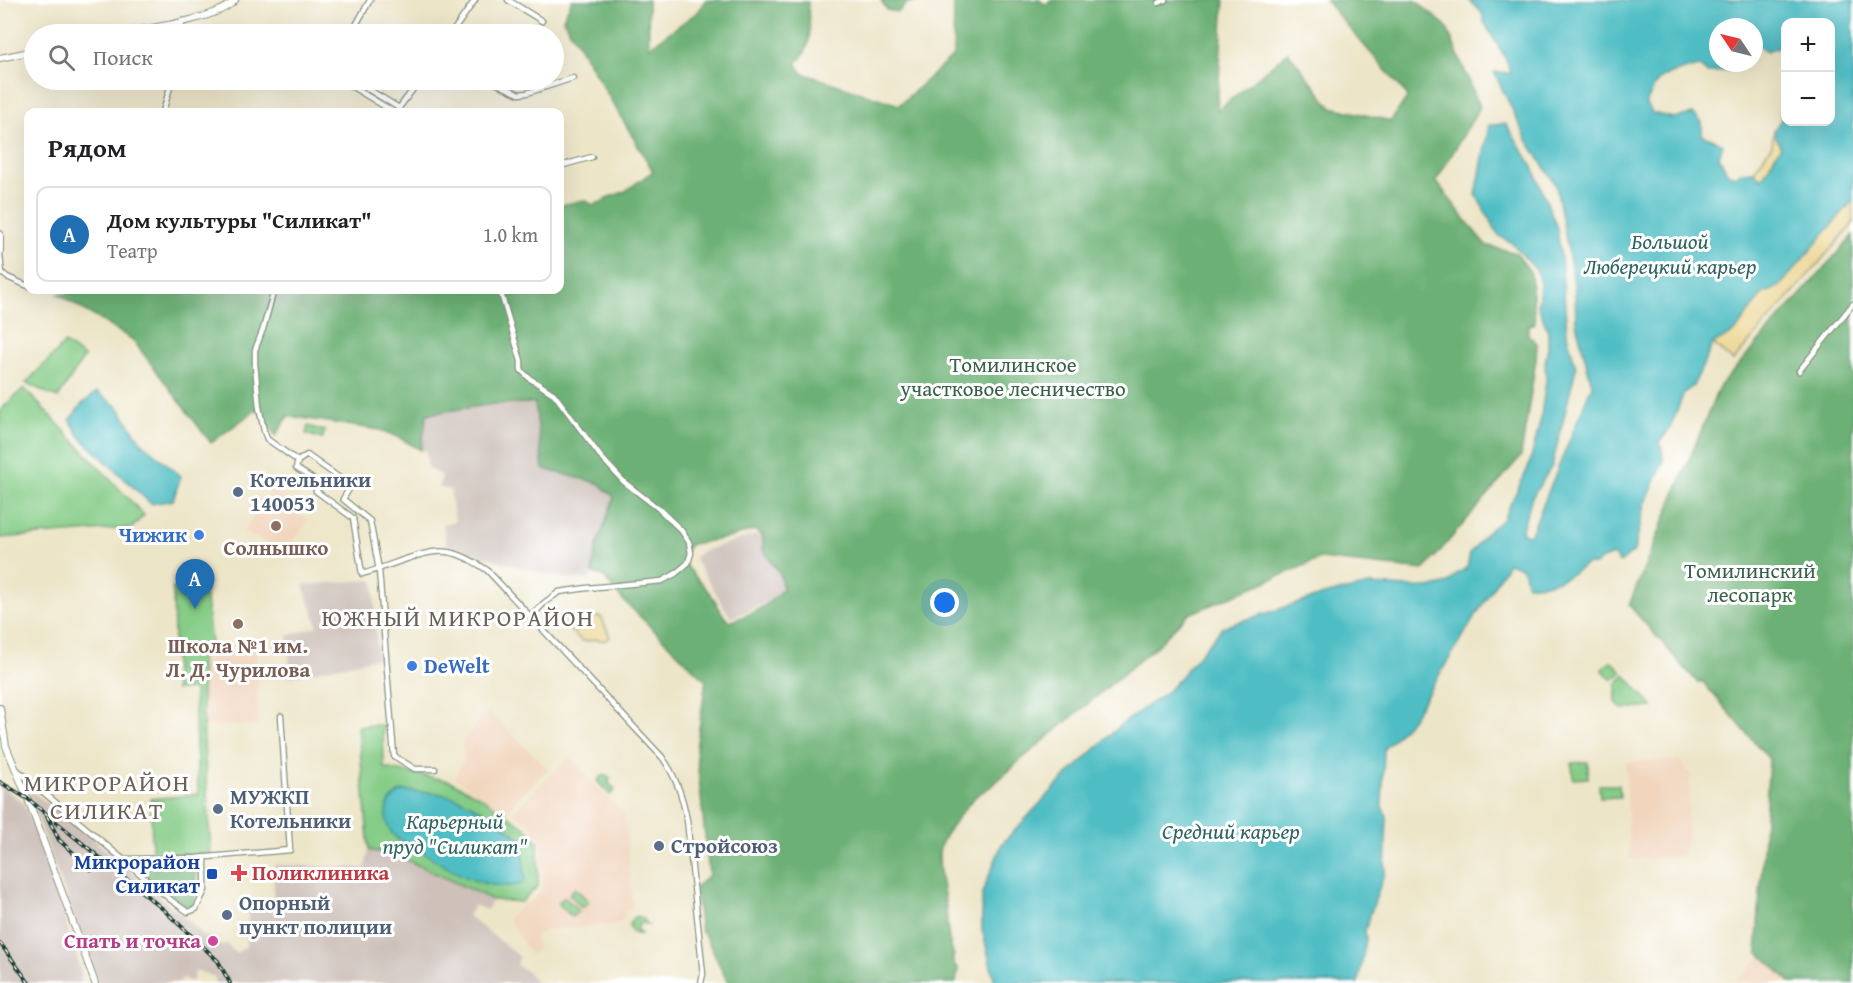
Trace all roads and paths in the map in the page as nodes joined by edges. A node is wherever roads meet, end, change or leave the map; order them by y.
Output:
1 (235, 0) edge
2 (370, 0) edge
3 (475, 0) edge
4 (508, 0) edge
5 (1165, 0) edge
6 (1159, 3) dead end
7 (182, 21) junction
8 (542, 21) dead end
9 (167, 24) edge
10 (182, 24) edge
11 (357, 24) edge
12 (458, 24) edge
13 (24, 53) edge
14 (0, 58) edge
15 (573, 78) dead end
16 (564, 81) edge
17 (169, 90) edge
18 (358, 90) edge
19 (369, 90) edge
20 (412, 90) edge
21 (509, 90) edge
22 (536, 90) edge
23 (164, 108) edge
24 (387, 108) edge
25 (399, 108) edge
26 (399, 108) edge
27 (592, 157) dead end
28 (564, 165) edge
29 (0, 234) edge
30 (0, 253) edge
31 (1, 272) edge
32 (24, 284) edge
33 (273, 294) edge
34 (501, 294) edge
35 (1853, 304) edge
36 (1799, 371) dead end
37 (298, 461) junction
38 (379, 570) junction
39 (531, 617) junction
40 (0, 708) edge
41 (280, 716) dead end
42 (16, 769) junction
43 (435, 769) dead end
44 (205, 857) junction
45 (122, 859) junction
46 (95, 983) edge
47 (701, 983) edge

1 - 7 street
2 - 11 street
3 - 12 street
4 - 8 street
5 - 6 street
7 - 9 street
7 - 10 street
13 - 14 street
15 - 16 street
17 - 23 street
18 - 24 street
19 - 25 street
20 - 26 street
21 - 22 street
27 - 28 street
29 - 30 street
30 - 31 street
31 - 32 street
33 - 37 street
34 - 39 street
35 - 36 street
37 - 38 street
37 - 38 street
38 - 39 street
38 - 43 street
39 - 47 street
40 - 42 street
41 - 44 street
42 - 45 street
42 - 46 street
44 - 45 street
44 - 45 street

